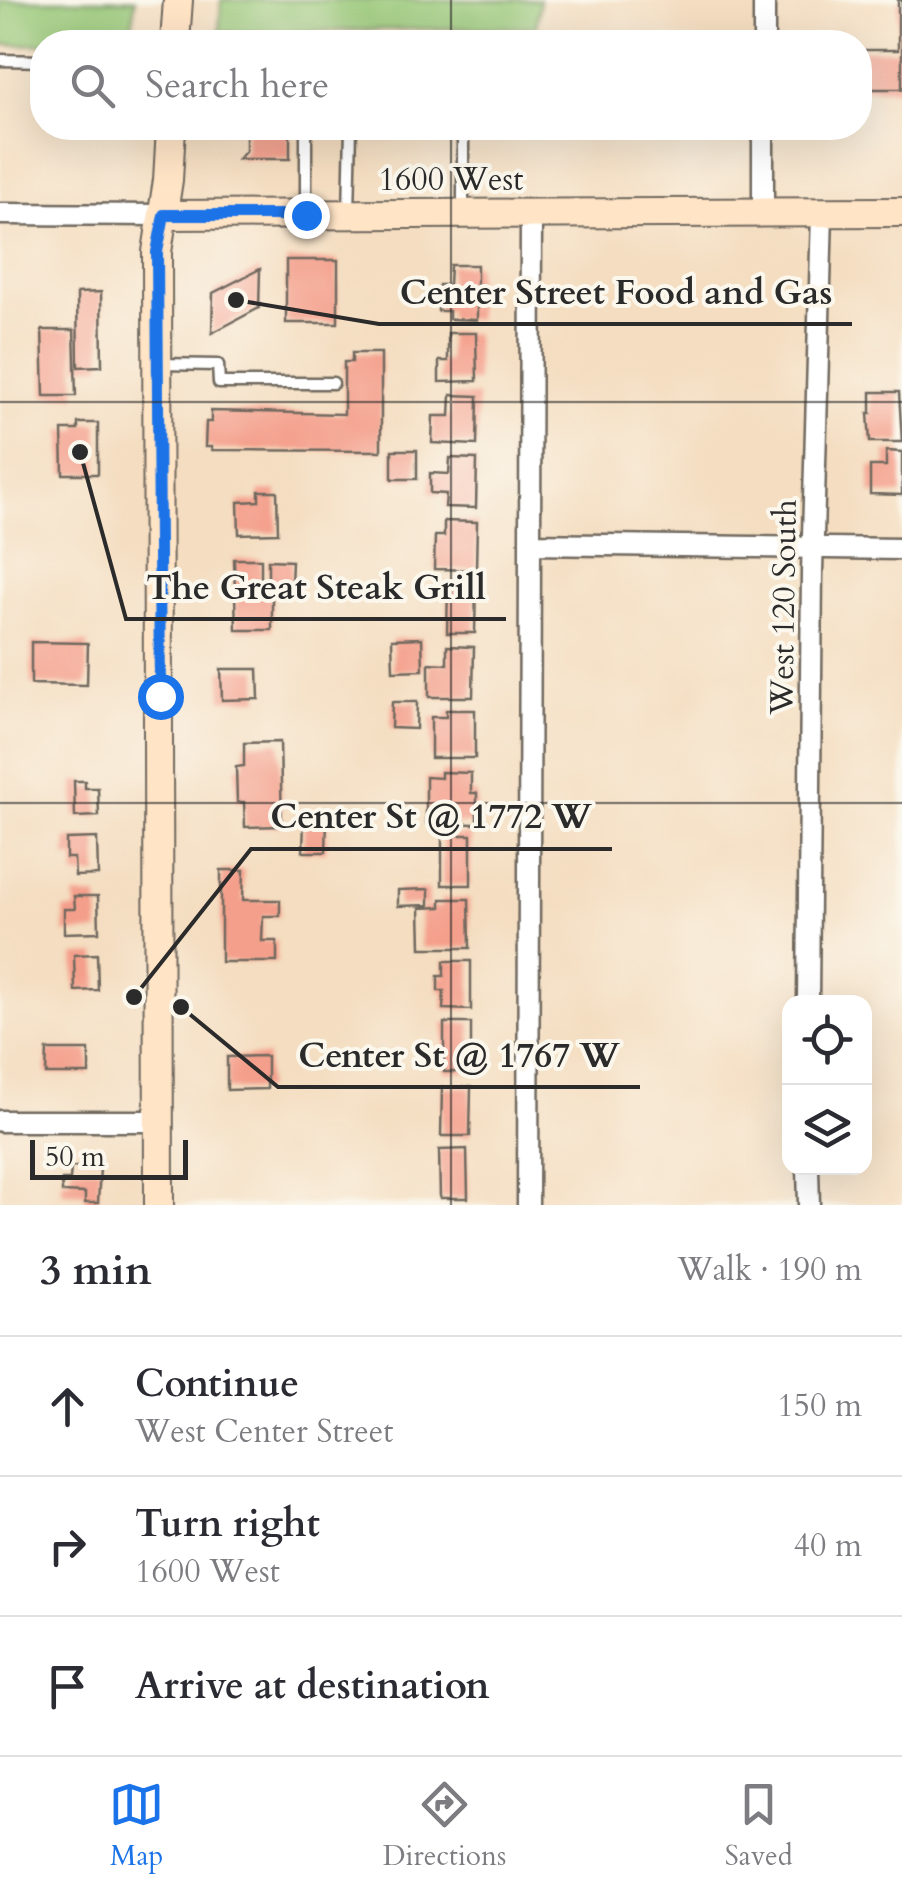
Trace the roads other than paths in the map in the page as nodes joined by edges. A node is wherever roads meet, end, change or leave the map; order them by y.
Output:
1 (764, 0) edge
2 (177, 1) edge
3 (176, 30) edge
4 (764, 30) edge
5 (0, 60) edge
6 (30, 60) edge
7 (170, 140) edge
8 (306, 140) edge
9 (351, 140) edge
10 (464, 140) edge
11 (764, 140) edge
12 (902, 212) edge
13 (763, 213) junction
14 (822, 213) junction
15 (0, 214) edge
16 (349, 214) junction
17 (462, 214) junction
18 (164, 215) junction
19 (306, 215) junction
20 (530, 215) junction
21 (158, 364) junction
22 (333, 383) dead end
23 (530, 544) junction
24 (813, 548) junction
25 (902, 549) edge
26 (808, 995) edge
27 (0, 1120) edge
28 (160, 1121) junction
29 (808, 1175) edge
30 (159, 1205) edge
31 (528, 1205) edge
32 (809, 1205) edge

1 - 4 street
2 - 3 main road
5 - 6 lane
7 - 18 main road
8 - 19 lane
9 - 16 lane
10 - 17 lane
11 - 13 street
12 - 14 main road, 1600 West
13 - 14 main road, 1600 West
13 - 20 main road, 1600 West
14 - 24 street, West 120 South
15 - 18 street, 1600 West
16 - 17 main road, 1600 West
16 - 19 main road, 1600 West
17 - 20 main road, 1600 West
18 - 19 main road, 1600 West
18 - 21 main road
20 - 23 street
21 - 22 lane
21 - 28 main road
23 - 24 street
23 - 31 street
24 - 25 street
24 - 26 street, West 120 South
27 - 28 street
28 - 30 main road
29 - 32 street

